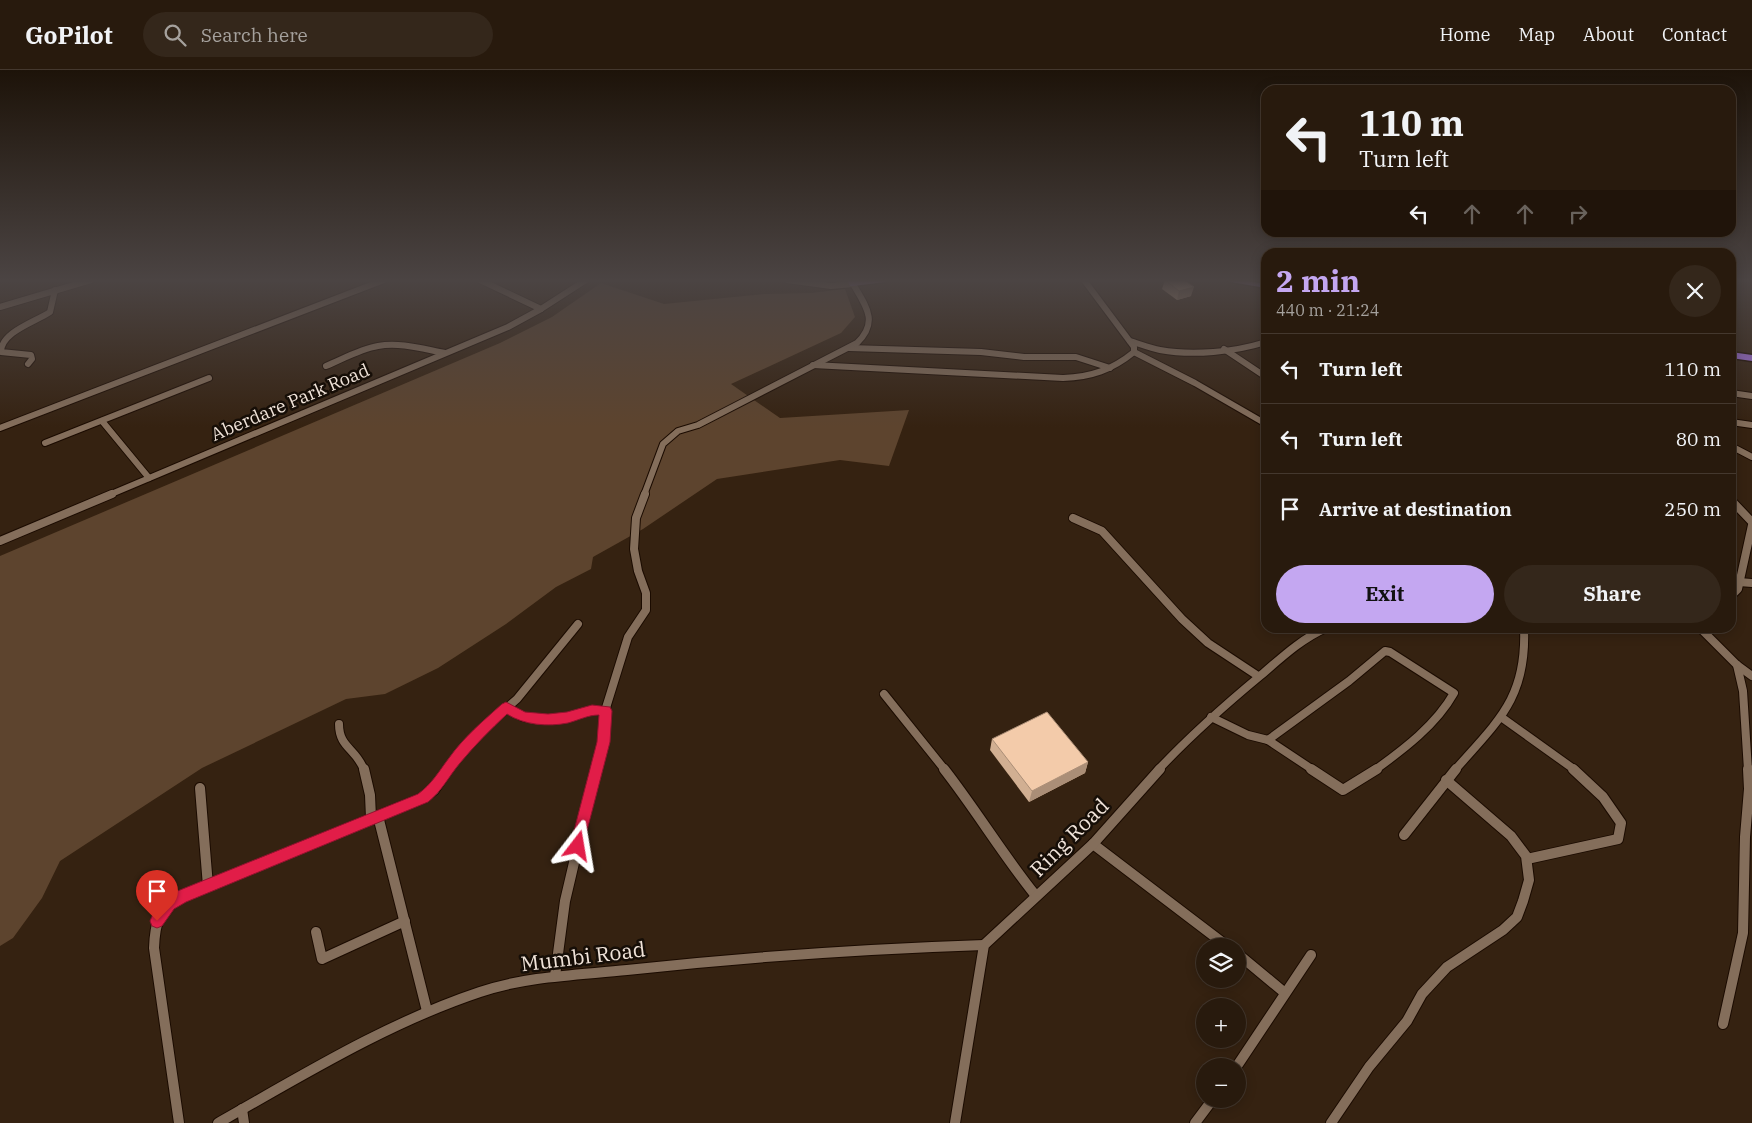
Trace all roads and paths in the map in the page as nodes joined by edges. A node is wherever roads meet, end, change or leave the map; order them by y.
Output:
1 (19, 329) edge
2 (257, 329) edge
3 (503, 329) edge
4 (869, 329) edge
5 (1122, 329) edge
6 (1130, 341) junction
7 (1261, 343) edge
8 (847, 348) junction
9 (1224, 349) junction
10 (1134, 352) junction
11 (445, 353) junction
12 (1736, 356) edge
13 (1752, 358) edge
14 (28, 364) dead end
15 (813, 365) junction
16 (326, 366) dead end
17 (1110, 368) junction
18 (1261, 374) edge
19 (209, 378) dead end
20 (1736, 394) edge
21 (1752, 396) edge
22 (102, 421) junction
23 (1261, 421) edge
24 (1736, 423) edge
25 (1752, 425) edge
26 (0, 428) edge
27 (45, 443) dead end
28 (1736, 449) edge
29 (1752, 457) edge
30 (148, 478) junction
31 (1736, 505) edge
32 (1073, 518) dead end
33 (1752, 523) edge
34 (0, 541) edge
35 (1739, 582) junction
36 (1752, 583) edge
37 (1736, 591) edge
38 (578, 624) dead end
39 (1312, 633) edge
40 (1524, 633) edge
41 (1705, 633) edge
42 (1737, 665) junction
43 (1258, 676) junction
44 (1752, 676) edge
45 (884, 694) dead end
46 (506, 707) junction
47 (605, 711) junction
48 (1211, 717) junction
49 (1501, 717) junction
50 (339, 724) dead end
51 (1268, 740) junction
52 (1446, 780) junction
53 (200, 788) dead end
54 (375, 817) junction
55 (1404, 835) dead end
56 (1093, 844) junction
57 (1527, 859) junction
58 (208, 886) junction
59 (1036, 896) junction
60 (405, 921) junction
61 (316, 932) dead end
62 (1216, 938) edge
63 (984, 945) junction
64 (1310, 955) dead end
65 (1246, 961) edge
66 (555, 976) junction
67 (1285, 993) junction
68 (427, 1011) junction
69 (1723, 1024) dead end
70 (1242, 1058) edge
71 (1206, 1108) edge
72 (242, 1109) junction
73 (179, 1123) edge
74 (218, 1123) edge
75 (244, 1123) edge
76 (955, 1123) edge
77 (1195, 1123) edge
78 (1331, 1123) edge

1 - 14 street
2 - 26 street
3 - 11 street, Aberdare Park Road
4 - 8 street
5 - 6 street
6 - 9 street
6 - 10 street
7 - 9 street
8 - 15 street
8 - 17 street
9 - 18 street
10 - 17 street
10 - 23 street
11 - 16 street
11 - 30 street, Aberdare Park Road
12 - 13 highway
15 - 17 street
15 - 47 street
19 - 22 street
20 - 21 street
22 - 27 street
22 - 30 street
24 - 25 street
28 - 29 street
30 - 34 street, Aberdare Park Road
31 - 33 street
32 - 43 street
33 - 35 street
35 - 36 street
35 - 37 street
38 - 46 street
39 - 43 street, Ring Road
40 - 49 street
41 - 42 street
42 - 44 street
42 - 69 street
43 - 48 street, Ring Road
45 - 59 street
46 - 47 street
46 - 54 street
47 - 66 street
48 - 51 street
48 - 56 street, Ring Road
49 - 52 street
49 - 57 street
50 - 54 street
51 - 51 street
52 - 55 street
52 - 57 street
53 - 58 street
54 - 58 street
54 - 60 street
56 - 59 street, Ring Road
56 - 62 street
57 - 78 street
58 - 73 street
59 - 63 street, Ring Road
60 - 61 street
60 - 68 street
63 - 66 street, Mumbi Road
63 - 76 street
64 - 67 street
65 - 67 street
66 - 68 street, Mumbi Road
67 - 70 street
68 - 72 street, Mumbi Road
71 - 77 street
72 - 74 street, Mumbi Road
72 - 75 street

